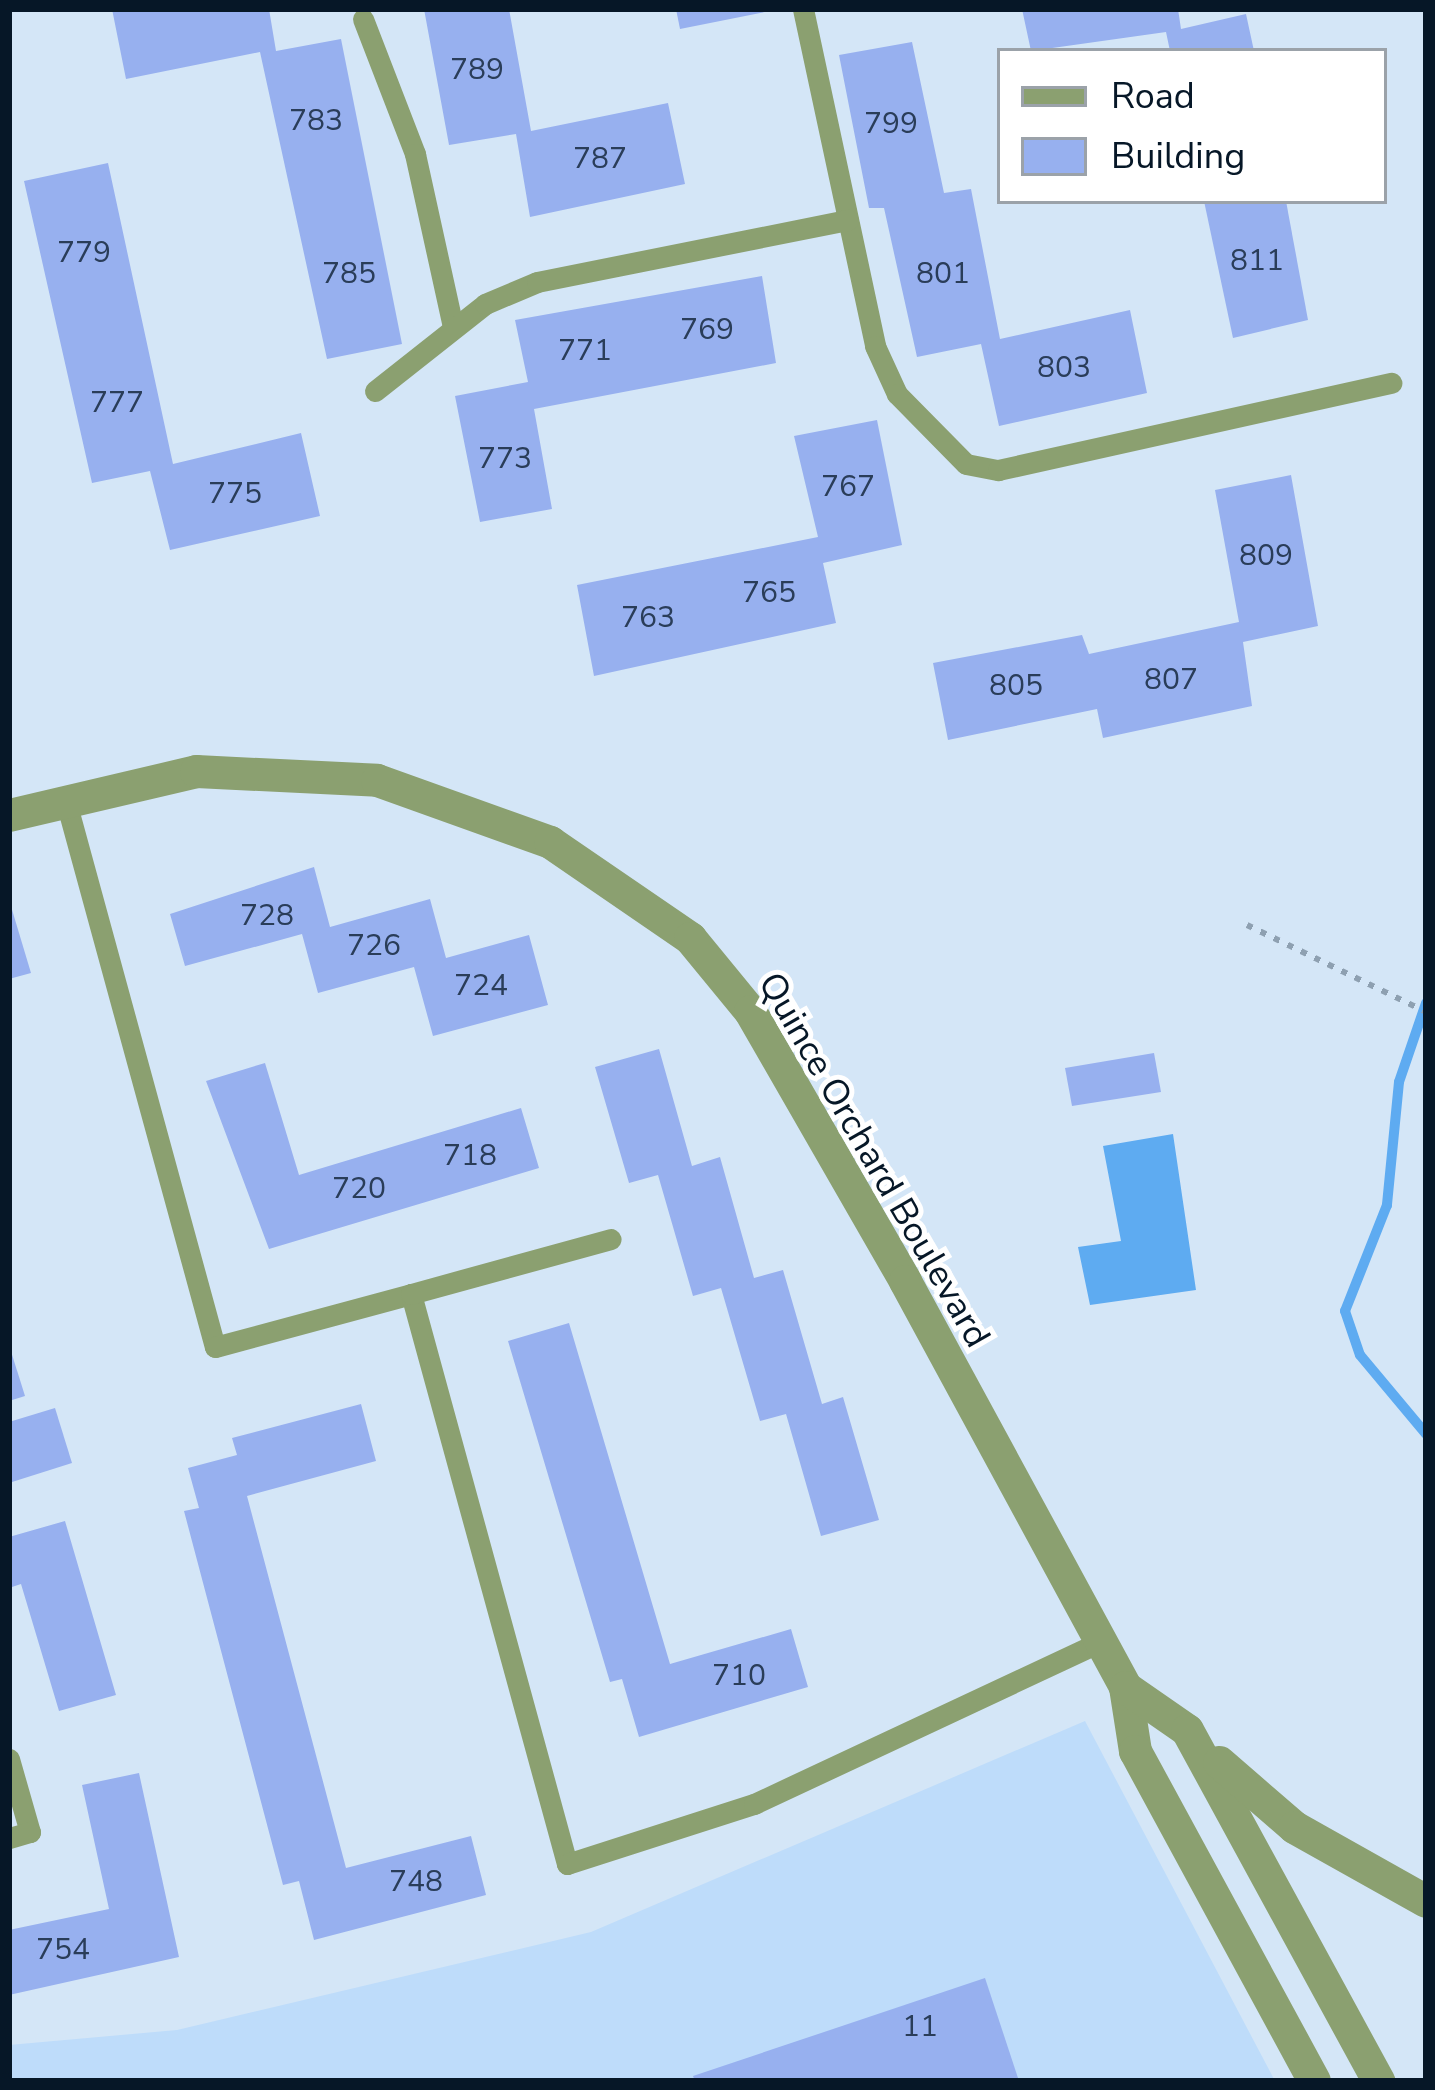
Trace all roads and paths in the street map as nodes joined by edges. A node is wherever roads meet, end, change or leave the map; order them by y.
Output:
1 (803, 9) edge
2 (363, 19) dead end
3 (848, 220) junction
4 (453, 327) junction
5 (1391, 383) dead end
6 (375, 391) dead end
7 (65, 798) junction
8 (9, 815) edge
9 (1247, 925) dead end
10 (1426, 1012) edge
11 (611, 1240) dead end
12 (411, 1294) junction
13 (1100, 1642) junction
14 (1125, 1687) junction
15 (1187, 1730) junction
16 (9, 1759) edge
17 (9, 1838) edge
18 (1426, 1901) edge
19 (1314, 2081) edge
20 (1378, 2081) edge

1 - 3 lane
2 - 4 lane
3 - 4 lane
3 - 5 lane
4 - 6 lane
7 - 8 street, Quince Orchard Boulevard
7 - 12 lane
7 - 13 street, Quince Orchard Boulevard
9 - 10 path
11 - 12 lane
12 - 13 lane
13 - 14 street, Quince Orchard Boulevard
14 - 15 street, Quince Orchard Boulevard
14 - 19 street, Quince Orchard Boulevard
15 - 18 street
15 - 20 street, Quince Orchard Boulevard
16 - 17 lane

